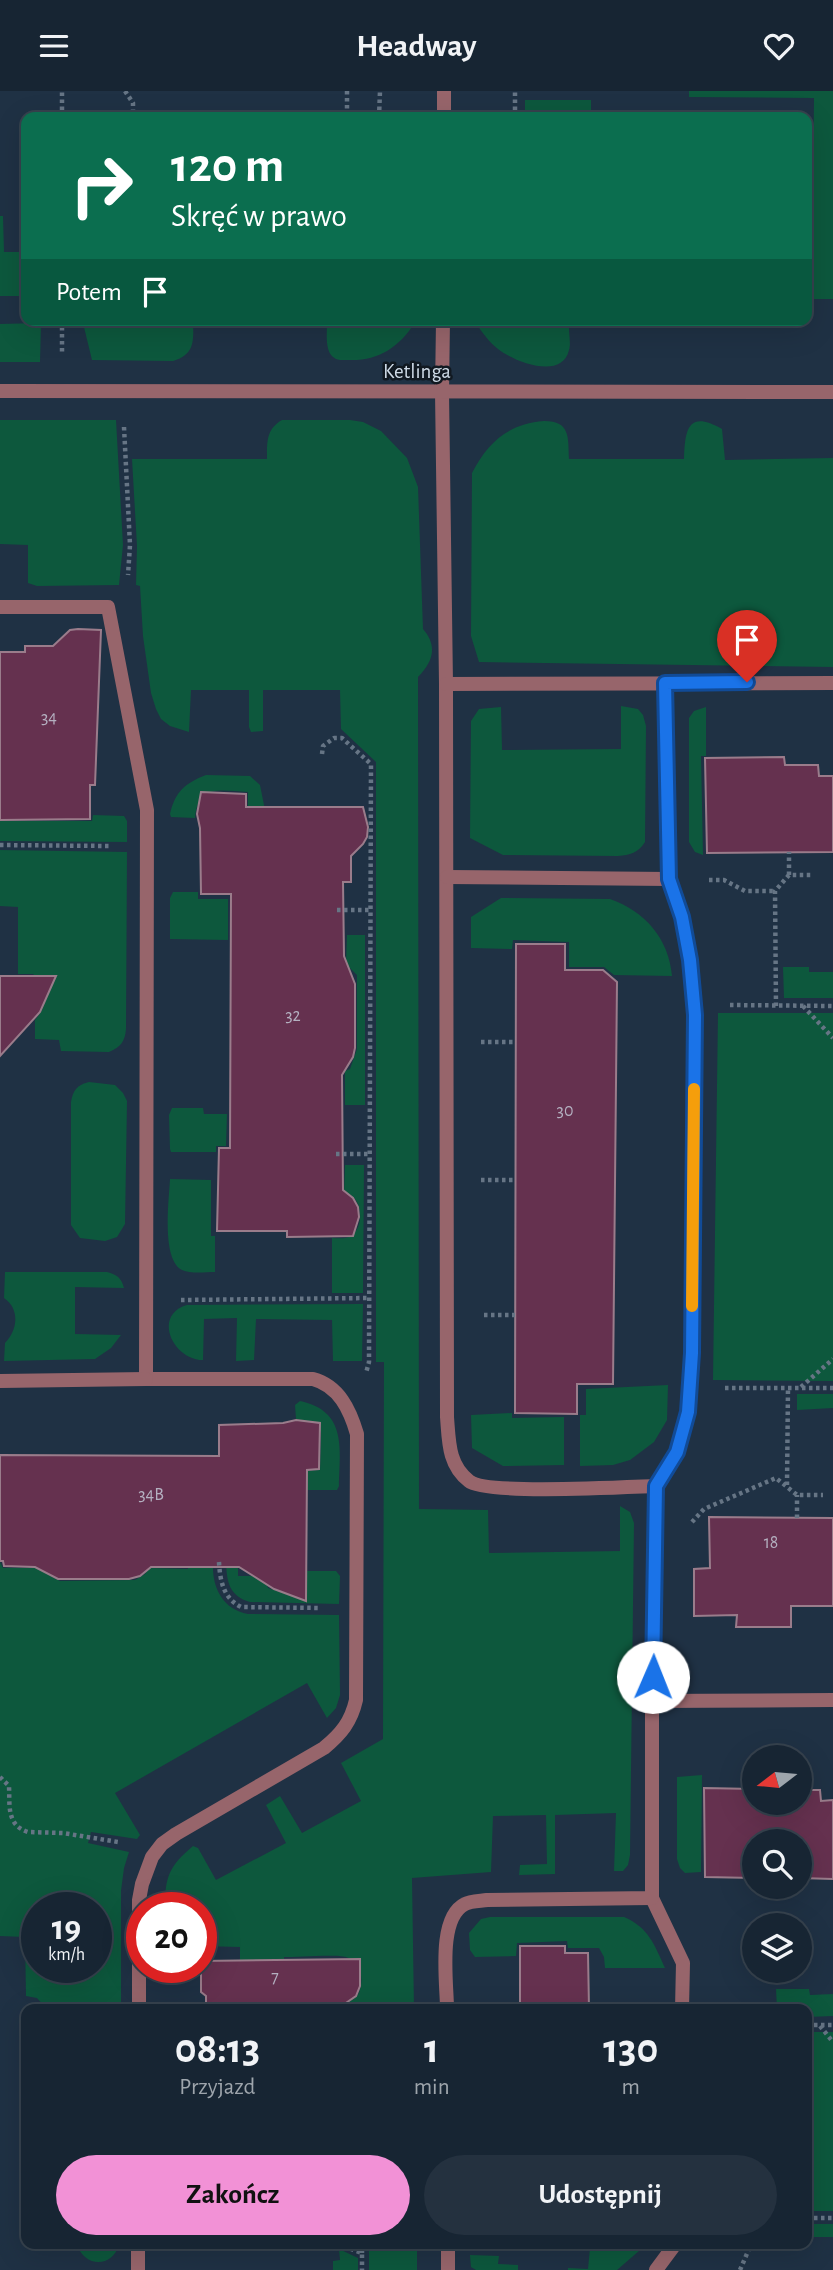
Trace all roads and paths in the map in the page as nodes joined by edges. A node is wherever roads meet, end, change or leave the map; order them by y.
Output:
1 (62, 91) edge
2 (125, 91) edge
3 (347, 91) edge
4 (380, 91) edge
5 (444, 91) edge
6 (515, 91) edge
7 (62, 112) edge
8 (133, 112) edge
9 (347, 112) edge
10 (379, 112) edge
11 (444, 112) edge
12 (515, 112) edge
13 (443, 326) edge
14 (0, 391) edge
15 (122, 391) junction
16 (442, 392) junction
17 (833, 393) edge
18 (130, 545) dead end
19 (0, 607) edge
20 (665, 683) junction
21 (833, 683) edge
22 (446, 684) junction
23 (322, 754) dead end
24 (0, 845) edge
25 (147, 846) junction
26 (789, 852) dead end
27 (789, 875) junction
28 (812, 875) dead end
29 (447, 877) junction
30 (669, 879) junction
31 (775, 891) junction
32 (337, 910) dead end
33 (371, 910) junction
34 (694, 1005) junction
35 (776, 1006) junction
36 (802, 1006) junction
37 (833, 1006) edge
38 (833, 1038) edge
39 (336, 1154) dead end
40 (370, 1154) junction
41 (369, 1298) junction
42 (146, 1301) junction
43 (833, 1359) edge
44 (146, 1379) junction
45 (0, 1381) edge
46 (689, 1388) junction
47 (788, 1388) junction
48 (800, 1388) junction
49 (833, 1388) edge
50 (340, 1397) junction
51 (656, 1486) junction
52 (786, 1486) junction
53 (797, 1495) junction
54 (823, 1495) dead end
55 (796, 1518) dead end
56 (655, 1561) junction
57 (219, 1562) dead end
58 (356, 1608) junction
59 (833, 1700) edge
60 (652, 1701) junction
61 (0, 1777) edge
62 (157, 1852) junction
63 (652, 1898) junction
64 (139, 2004) edge
65 (447, 2004) edge
66 (682, 2004) edge
67 (812, 2025) edge
68 (820, 2025) junction
69 (833, 2025) edge
70 (833, 2042) edge
71 (812, 2218) edge
72 (833, 2218) edge
73 (138, 2249) edge
74 (351, 2249) edge
75 (362, 2249) edge
76 (448, 2249) edge
77 (672, 2249) edge
78 (749, 2249) edge
79 (362, 2253) junction
80 (138, 2270) edge
81 (362, 2270) edge
82 (448, 2270) edge
83 (656, 2270) edge
84 (740, 2270) edge

1 - 7 path
2 - 8 path
3 - 9 path
4 - 10 path
5 - 11 street
6 - 12 path
13 - 16 street
14 - 15 street, Ketlinga
15 - 16 street, Ketlinga
15 - 18 path
16 - 17 street, Ketlinga
16 - 22 street
19 - 25 street
20 - 21 street
20 - 22 street
20 - 30 street
22 - 29 street
23 - 33 path
24 - 25 path
25 - 42 street
26 - 27 path
27 - 28 path
27 - 31 path
29 - 30 street
29 - 51 street
30 - 31 path
30 - 34 street
31 - 35 path
32 - 33 path
33 - 40 path
34 - 35 path
34 - 46 street
35 - 36 path
36 - 37 path
36 - 38 path
39 - 40 path
40 - 41 path
41 - 42 path
41 - 50 path
42 - 44 street
43 - 48 path
44 - 45 street
44 - 50 street
46 - 47 path
46 - 51 street
47 - 48 path
47 - 52 path
48 - 49 path
50 - 58 street
51 - 56 street
52 - 53 path
52 - 56 path
53 - 54 path
53 - 55 path
56 - 60 street
57 - 58 path
58 - 62 street
59 - 60 street
60 - 63 street
61 - 62 path
62 - 64 street
63 - 65 street
63 - 66 street
67 - 68 path
68 - 69 path
68 - 70 path
71 - 72 path
73 - 80 street
74 - 79 path
75 - 79 path
76 - 82 street
77 - 83 street
78 - 84 path
79 - 81 path

